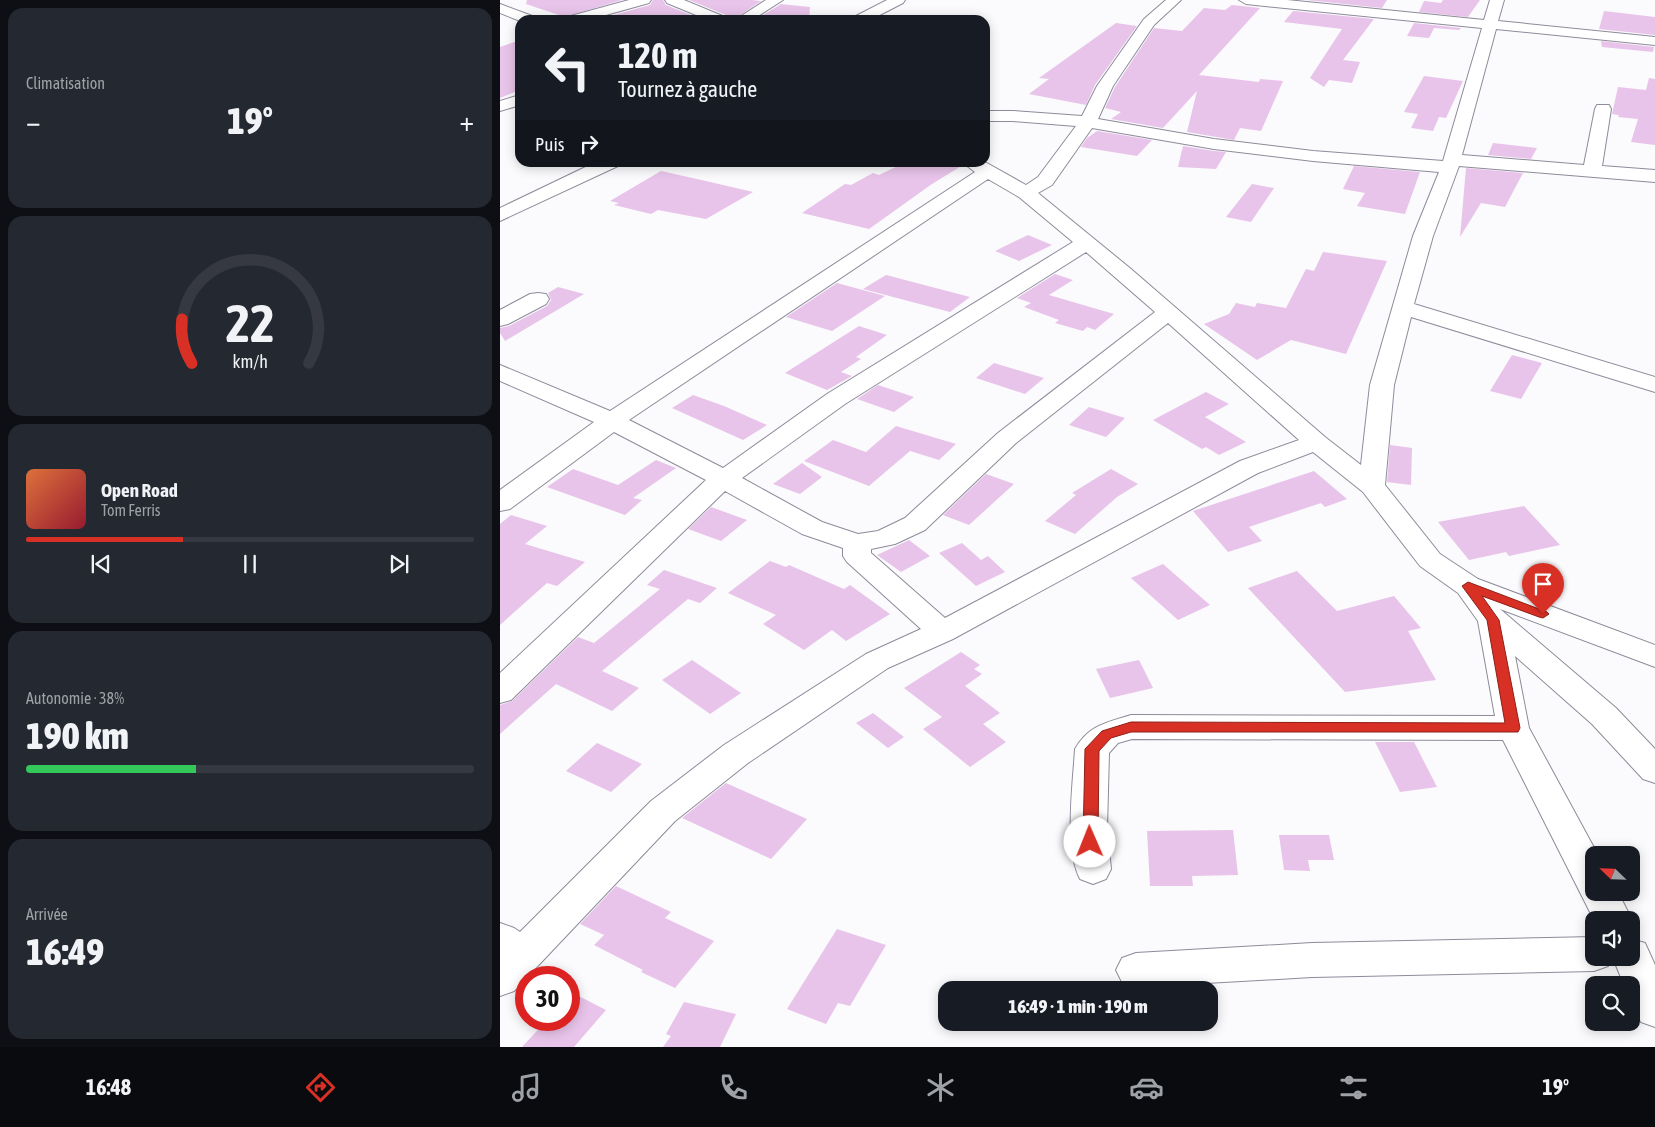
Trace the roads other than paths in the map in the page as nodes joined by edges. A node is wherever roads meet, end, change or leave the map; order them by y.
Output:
1 (644, 0) edge
2 (672, 0) edge
3 (776, 0) edge
4 (898, 0) edge
5 (1174, 0) edge
6 (1246, 0) edge
7 (1497, 0) edge
8 (500, 8) edge
9 (590, 15) edge
10 (708, 15) edge
11 (750, 15) edge
12 (869, 15) edge
13 (515, 16) edge
14 (515, 22) edge
15 (1489, 24) junction
16 (500, 25) edge
17 (1655, 41) edge
18 (515, 102) edge
19 (500, 106) edge
20 (1603, 109) dead end
21 (990, 116) edge
22 (1088, 122) junction
23 (1451, 164) junction
24 (602, 167) edge
25 (972, 167) edge
26 (1592, 170) junction
27 (1655, 176) edge
28 (1026, 193) junction
29 (500, 216) edge
30 (1088, 242) junction
31 (538, 299) dead end
32 (1402, 306) junction
33 (1168, 312) junction
34 (500, 319) edge
35 (500, 372) edge
36 (1655, 386) edge
37 (612, 421) junction
38 (1316, 442) junction
39 (724, 479) junction
40 (1372, 486) junction
41 (500, 503) edge
42 (857, 543) junction
43 (1468, 586) junction
44 (1493, 620) junction
45 (942, 632) junction
46 (1655, 656) edge
47 (500, 692) edge
48 (1513, 728) junction
49 (1655, 770) edge
50 (1585, 866) edge
51 (1092, 869) dead end
52 (1585, 954) edge
53 (508, 958) edge
54 (1636, 966) edge
55 (1136, 970) dead end
56 (1655, 1009) edge

1 - 9 street
2 - 10 street
3 - 11 street
4 - 12 street
5 - 22 street
6 - 15 street
7 - 15 street
8 - 13 street
14 - 16 street
15 - 17 street
15 - 23 street
18 - 19 street
20 - 26 street
21 - 22 street
22 - 23 street
22 - 28 street
23 - 26 street
23 - 32 street
24 - 29 street
25 - 28 street
25 - 37 street
26 - 27 street
28 - 30 street
30 - 33 street
30 - 39 street
31 - 34 street
32 - 36 street
32 - 40 street
33 - 38 street
33 - 42 street
35 - 37 street
37 - 39 street
37 - 41 street
38 - 40 street
38 - 45 street
39 - 42 street
39 - 47 street
40 - 43 street
42 - 45 street
43 - 44 street
43 - 46 street
44 - 48 street
44 - 49 street
45 - 53 street
48 - 50 street
48 - 51 street
52 - 55 street
54 - 56 street

